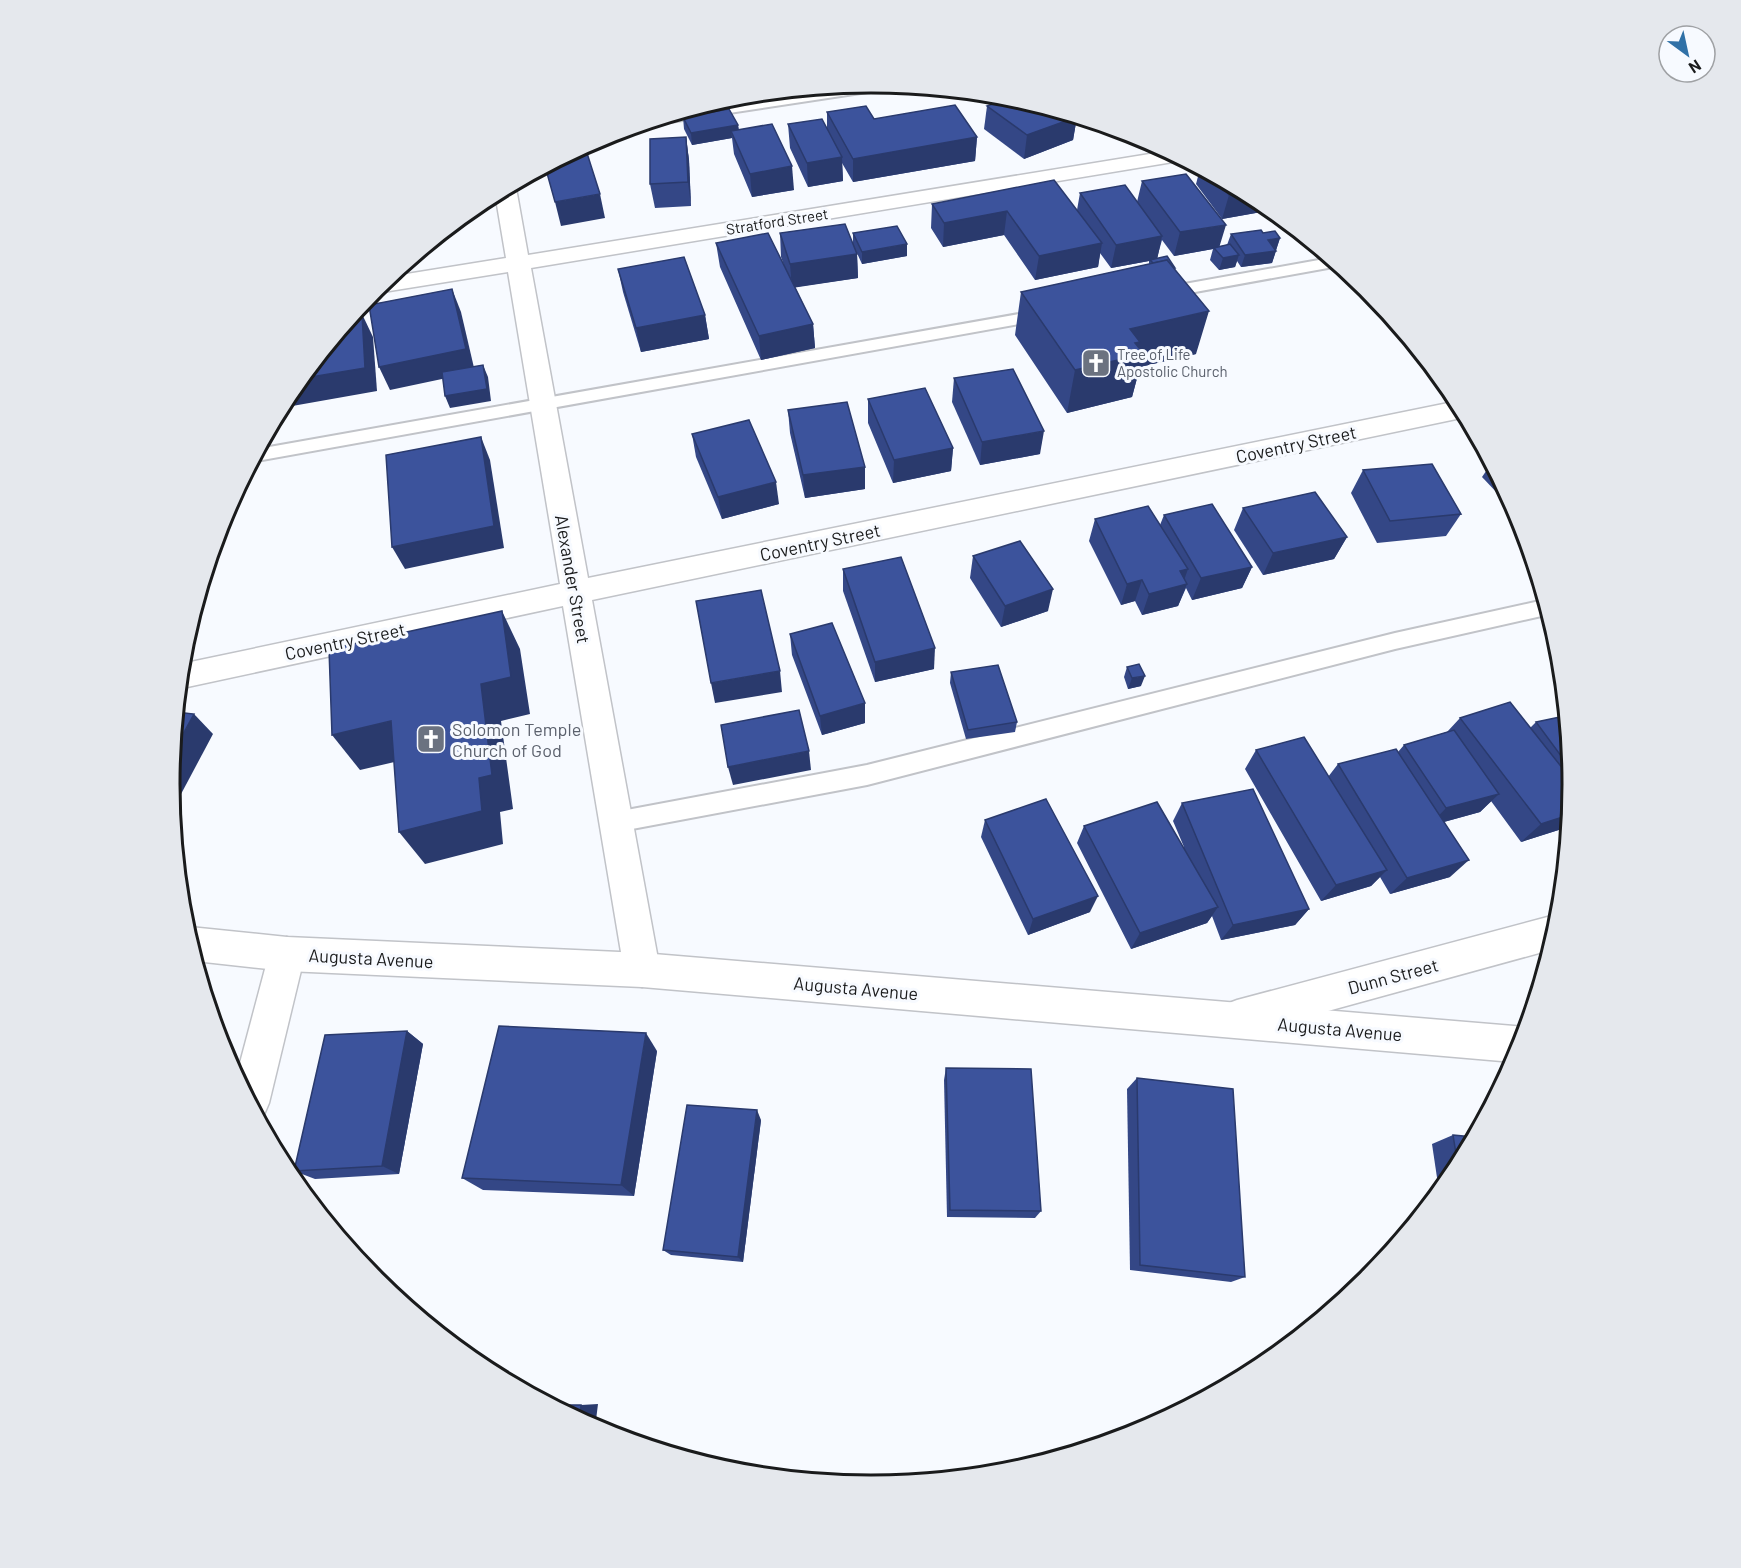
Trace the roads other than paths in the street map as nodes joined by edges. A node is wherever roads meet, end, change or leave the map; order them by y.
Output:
1 (849, 93) edge
2 (702, 115) edge
3 (1163, 158) edge
4 (506, 197) edge
5 (516, 264) junction
6 (1326, 264) edge
7 (395, 283) edge
8 (1140, 298) edge
9 (1059, 312) edge
10 (542, 404) junction
11 (1452, 411) edge
12 (263, 454) edge
13 (576, 592) junction
14 (1539, 609) edge
15 (188, 675) edge
16 (616, 822) junction
17 (1544, 935) edge
18 (199, 945) edge
19 (287, 954) junction
20 (642, 970) junction
21 (1230, 1020) junction
22 (1511, 1043) edge
23 (252, 1092) edge

1 - 2 lane
3 - 5 street, Stratford Street
4 - 5 street, Alexander Street
5 - 7 street, Stratford Street
5 - 10 street, Alexander Street
6 - 8 lane
9 - 10 lane
10 - 12 lane
10 - 13 street, Alexander Street
11 - 13 street, Coventry Street
13 - 15 street, Coventry Street
13 - 16 street, Alexander Street
14 - 16 lane
16 - 20 street, Alexander Street
17 - 21 street, Dunn Street
18 - 19 street, Augusta Avenue
19 - 20 street, Augusta Avenue
19 - 23 street
20 - 21 street, Augusta Avenue
21 - 22 street, Augusta Avenue

